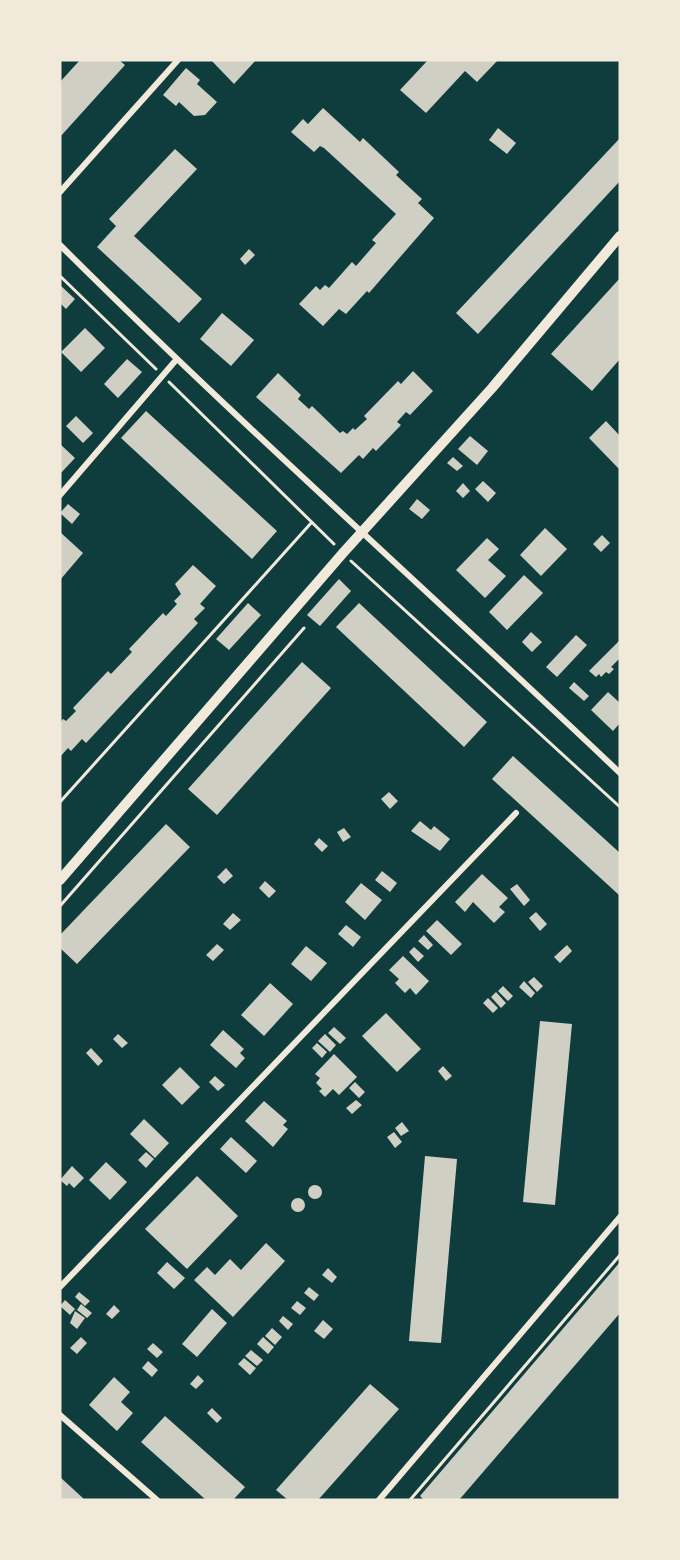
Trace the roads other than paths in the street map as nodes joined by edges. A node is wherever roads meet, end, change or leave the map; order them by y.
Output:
1 (178, 60) edge
2 (60, 192) edge
3 (620, 236) edge
4 (60, 246) edge
5 (176, 360) junction
6 (60, 495) edge
7 (361, 533) junction
8 (620, 773) edge
9 (516, 813) dead end
10 (60, 880) edge
11 (620, 1217) edge
12 (60, 1287) edge
13 (60, 1415) edge
14 (157, 1500) edge
15 (379, 1500) edge

1 - 2 street
3 - 7 street
4 - 5 street
5 - 6 street
5 - 7 street
7 - 8 street
7 - 10 street
9 - 12 street
11 - 15 street
13 - 14 street

